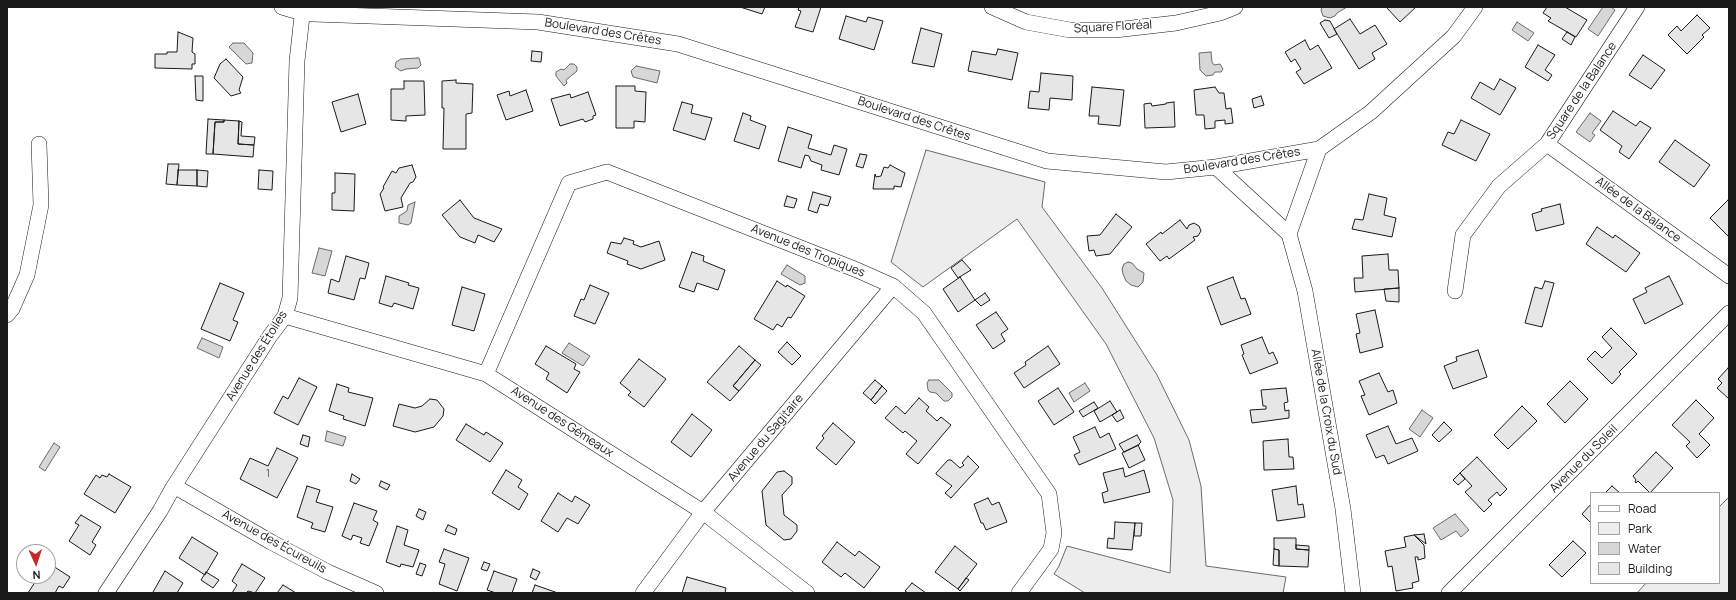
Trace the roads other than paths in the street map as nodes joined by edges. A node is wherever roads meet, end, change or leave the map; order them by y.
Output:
1 (282, 7) edge
2 (992, 7) edge
3 (1235, 7) edge
4 (1475, 7) edge
5 (1637, 7) edge
6 (302, 10) edge
7 (1220, 10) edge
8 (39, 144) dead end
9 (1547, 144) junction
10 (1319, 149) junction
11 (1216, 167) junction
12 (1288, 234) junction
13 (1729, 276) edge
14 (893, 286) junction
15 (1455, 291) dead end
16 (7, 314) edge
17 (285, 316) junction
18 (1724, 319) edge
19 (486, 374) junction
20 (174, 486) junction
21 (703, 512) junction
22 (106, 593) edge
23 (376, 593) edge
24 (643, 593) edge
25 (807, 593) edge
26 (1019, 593) edge
27 (1353, 593) edge
28 (1449, 593) edge

1 - 6 street, Boulevard des Crêtes
2 - 7 street, Square Floréal
3 - 7 street, Square Floréal
4 - 10 street, Boulevard des Crêtes
5 - 9 street, Square de la Balance
6 - 11 street, Boulevard des Crêtes
6 - 17 street, Avenue des Étoiles
8 - 16 street
9 - 13 street, Allée de la Balance
9 - 15 street, Square de la Balance
10 - 11 street, Boulevard des Crêtes
10 - 12 street
11 - 12 street
12 - 27 street, Allée de la Croix du Sud
14 - 19 street, Avenue des Tropiques
14 - 21 street, Avenue du Sagitaire
14 - 26 street, Avenue des Tropiques
17 - 19 street, Avenue des Gémeaux
17 - 20 street, Avenue des Étoiles
18 - 28 street, Avenue du Soleil
19 - 21 street, Avenue des Gémeaux
20 - 22 street, Avenue des Étoiles
20 - 23 street, Avenue des Écureuils
21 - 24 street, Avenue du Sagitaire
21 - 25 street, Avenue des Gémeaux

